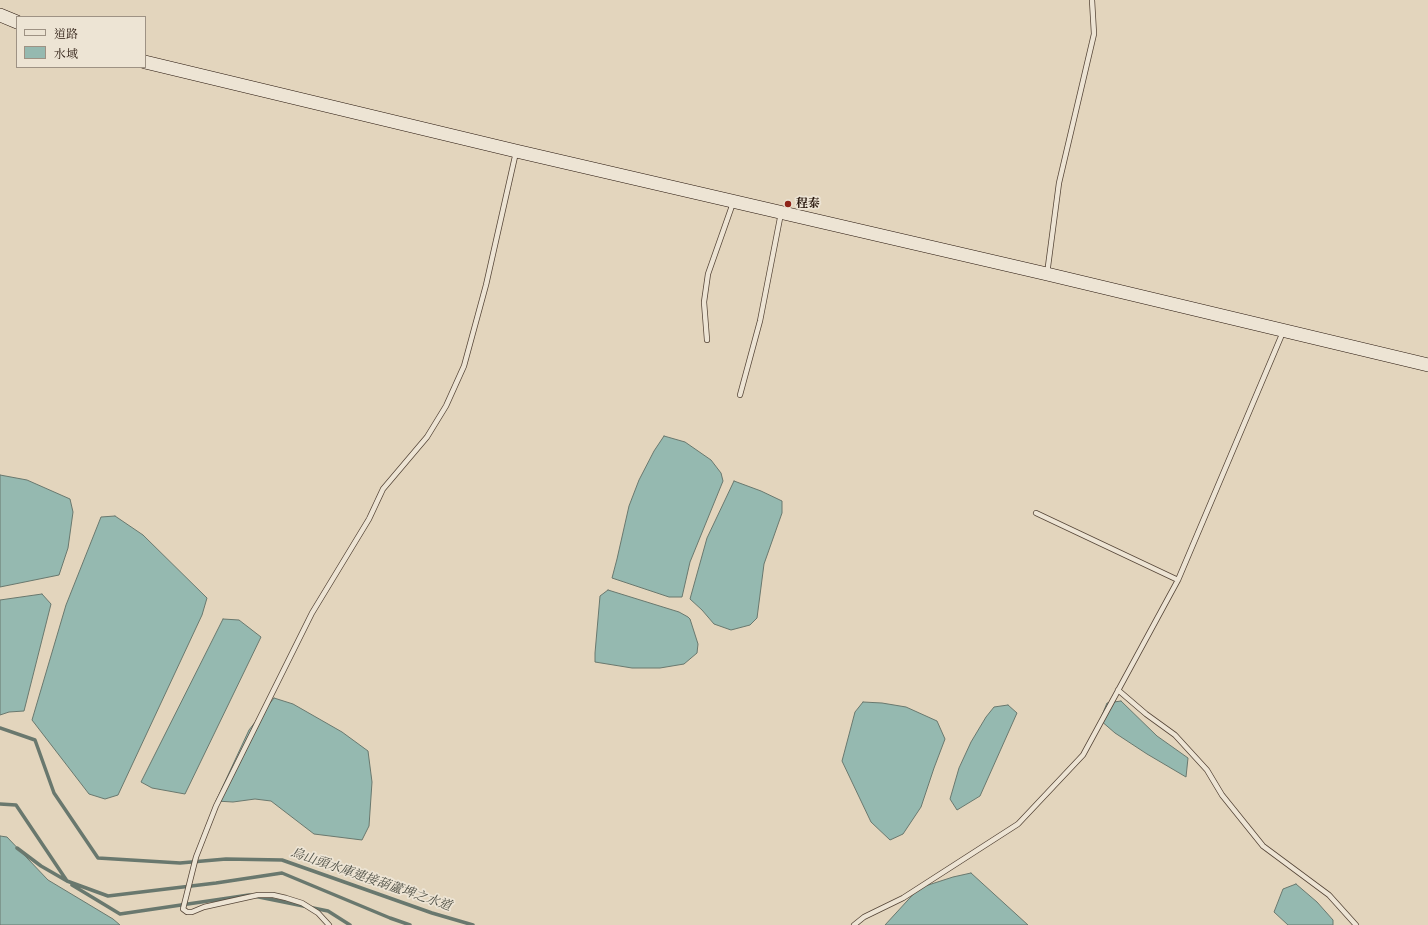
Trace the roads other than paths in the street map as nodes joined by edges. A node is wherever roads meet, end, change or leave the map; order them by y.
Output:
1 (1092, 0) edge
2 (0, 15) edge
3 (16, 22) edge
4 (146, 62) edge
5 (516, 151) junction
6 (733, 201) junction
7 (781, 213) junction
8 (1047, 274) junction
9 (1283, 331) junction
10 (707, 340) dead end
11 (1428, 365) edge
12 (740, 395) dead end
13 (1036, 513) dead end
14 (1178, 580) junction
15 (1118, 690) junction
16 (329, 925) edge
17 (854, 925) edge
18 (1356, 925) edge

1 - 8 lane
2 - 3 street
4 - 5 street
5 - 6 street
5 - 16 lane
6 - 7 street
6 - 10 lane
7 - 8 street
7 - 12 lane
8 - 9 street
9 - 11 street
9 - 14 lane
13 - 14 lane
14 - 15 lane
15 - 17 lane
15 - 18 lane

